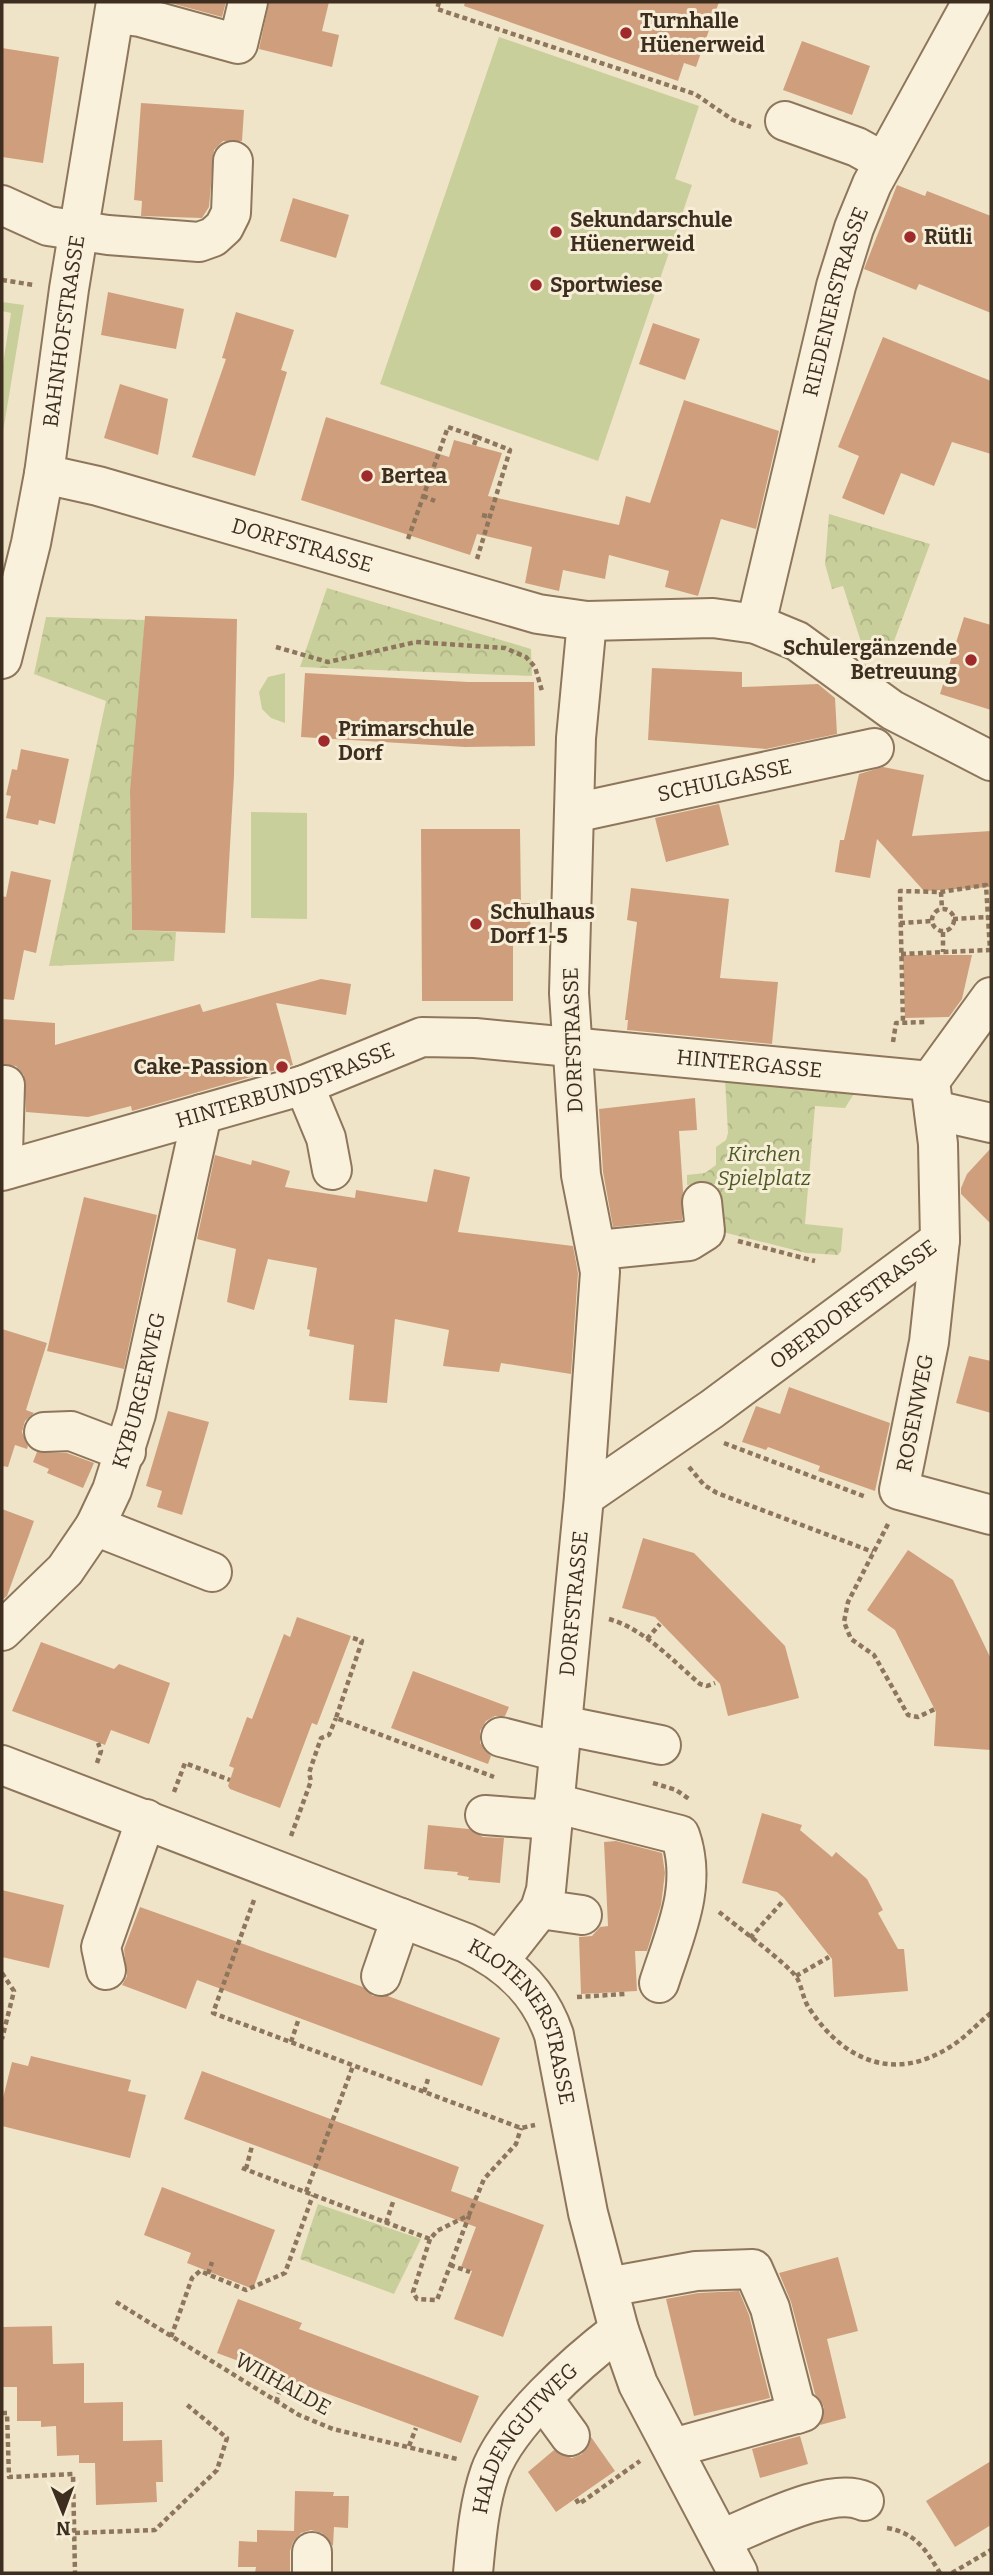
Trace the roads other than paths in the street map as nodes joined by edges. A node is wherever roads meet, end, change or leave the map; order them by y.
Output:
1 (248, 2) edge
2 (972, 2) edge
3 (115, 8) edge
4 (771, 125) road end
5 (233, 161) dead end
6 (884, 162) junction
7 (2, 205) edge
8 (78, 231) junction
9 (44, 474) junction
10 (587, 621) junction
11 (756, 624) junction
12 (2, 659) edge
13 (874, 748) dead end
14 (991, 761) edge
15 (574, 813) junction
16 (991, 997) edge
17 (570, 1046) junction
18 (5, 1085) dead end
19 (304, 1085) junction
20 (932, 1096) junction
21 (202, 1114) junction
22 (991, 1123) edge
23 (5, 1170) edge
24 (332, 1170) dead end
25 (702, 1202) dead end
26 (940, 1240) junction
27 (598, 1250) junction
28 (44, 1432) dead end
29 (126, 1451) junction
30 (584, 1497) junction
31 (991, 1515) edge
32 (95, 1526) junction
33 (212, 1572) dead end
34 (2, 1632) edge
35 (502, 1737) dead end
36 (560, 1738) junction
37 (661, 1745) dead end
38 (2, 1765) edge
39 (159, 1807) junction
40 (553, 1812) junction
41 (485, 1815) dead end
42 (540, 1909) junction
43 (582, 1915) dead end
44 (401, 1918) junction
45 (499, 1961) junction
46 (106, 1970) dead end
47 (381, 1976) dead end
48 (644, 1988) road end
49 (608, 2287) junction
50 (619, 2330) junction
51 (543, 2399) junction
52 (570, 2437) dead end
53 (673, 2448) junction
54 (873, 2514) road end
55 (721, 2539) junction
56 (473, 2573) edge
57 (738, 2573) edge

1 - 3 street
2 - 6 street, RIEDENERSTRASSE
3 - 8 street, BAHNHOFSTRASSE
4 - 6 street
5 - 8 street
6 - 11 street, RIEDENERSTRASSE
7 - 8 street
8 - 9 street, BAHNHOFSTRASSE
9 - 10 street, DORFSTRASSE
9 - 12 street, BAHNHOFSTRASSE
10 - 11 street
10 - 15 street, DORFSTRASSE
11 - 14 street
13 - 15 street, SCHULGASSE
15 - 17 street, DORFSTRASSE
16 - 20 street
17 - 19 street, HINTERBUNDSTRASSE
17 - 20 street, HINTERGASSE
17 - 27 street, DORFSTRASSE
18 - 23 street
19 - 21 street, HINTERBUNDSTRASSE
19 - 24 street
20 - 22 street, HINTERGASSE
20 - 26 street, OBERDORFSTRASSE
21 - 23 street, HINTERBUNDSTRASSE
21 - 29 street, KYBURGERWEG
25 - 27 street
26 - 30 street, OBERDORFSTRASSE
26 - 31 street, ROSENWEG
27 - 30 street, DORFSTRASSE
28 - 29 street
29 - 32 street, KYBURGERWEG
30 - 36 street, DORFSTRASSE
32 - 33 street
32 - 34 street, KYBURGERWEG
35 - 36 street
36 - 37 street
36 - 40 street, DORFSTRASSE
38 - 39 street, KLOTENERSTRASSE
39 - 44 street, KLOTENERSTRASSE
39 - 46 street
40 - 41 street
40 - 42 street, DORFSTRASSE
40 - 48 street
42 - 43 street
42 - 45 street, DORFSTRASSE
44 - 45 street, KLOTENERSTRASSE
44 - 47 street
45 - 49 street, KLOTENERSTRASSE
49 - 50 street, KLOTENERSTRASSE
49 - 53 street
50 - 51 street, HALDENGUTWEG
50 - 53 street, KLOTENERSTRASSE
51 - 52 street
51 - 56 street, HALDENGUTWEG
53 - 55 street, KLOTENERSTRASSE
54 - 55 street
55 - 57 street, KLOTENERSTRASSE

